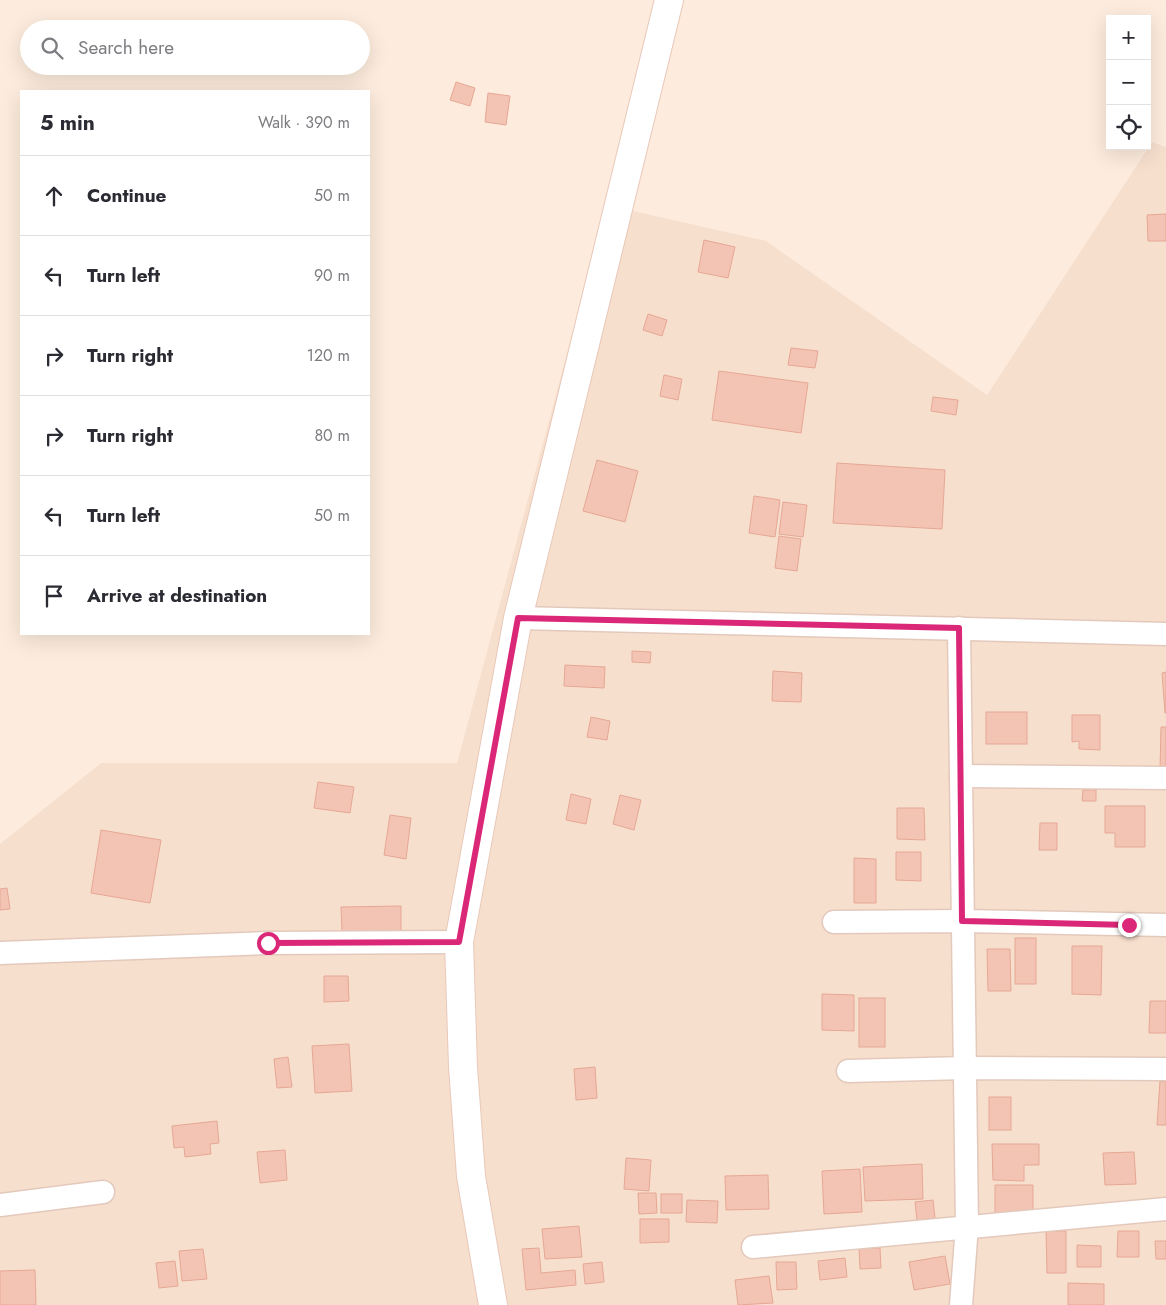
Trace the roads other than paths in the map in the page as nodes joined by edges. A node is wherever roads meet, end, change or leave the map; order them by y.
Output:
1 (669, 0) edge
2 (518, 618) junction
3 (959, 628) junction
4 (1166, 634) edge
5 (961, 776) junction
6 (1166, 778) edge
7 (962, 921) junction
8 (834, 922) dead end
9 (1166, 925) edge
10 (459, 942) junction
11 (0, 953) edge
12 (965, 1068) junction
13 (1166, 1069) edge
14 (848, 1071) dead end
15 (103, 1192) dead end
16 (0, 1205) edge
17 (1166, 1209) edge
18 (967, 1226) junction
19 (753, 1247) dead end
20 (493, 1305) edge
21 (961, 1305) edge

1 - 2 street
2 - 3 street
2 - 10 street
3 - 4 street
3 - 5 street
5 - 6 street
5 - 7 street
7 - 8 street
7 - 9 street
7 - 12 street
10 - 11 street
10 - 20 street
12 - 13 street
12 - 14 street
12 - 18 street
15 - 16 street
17 - 18 street
18 - 19 street
18 - 21 street

